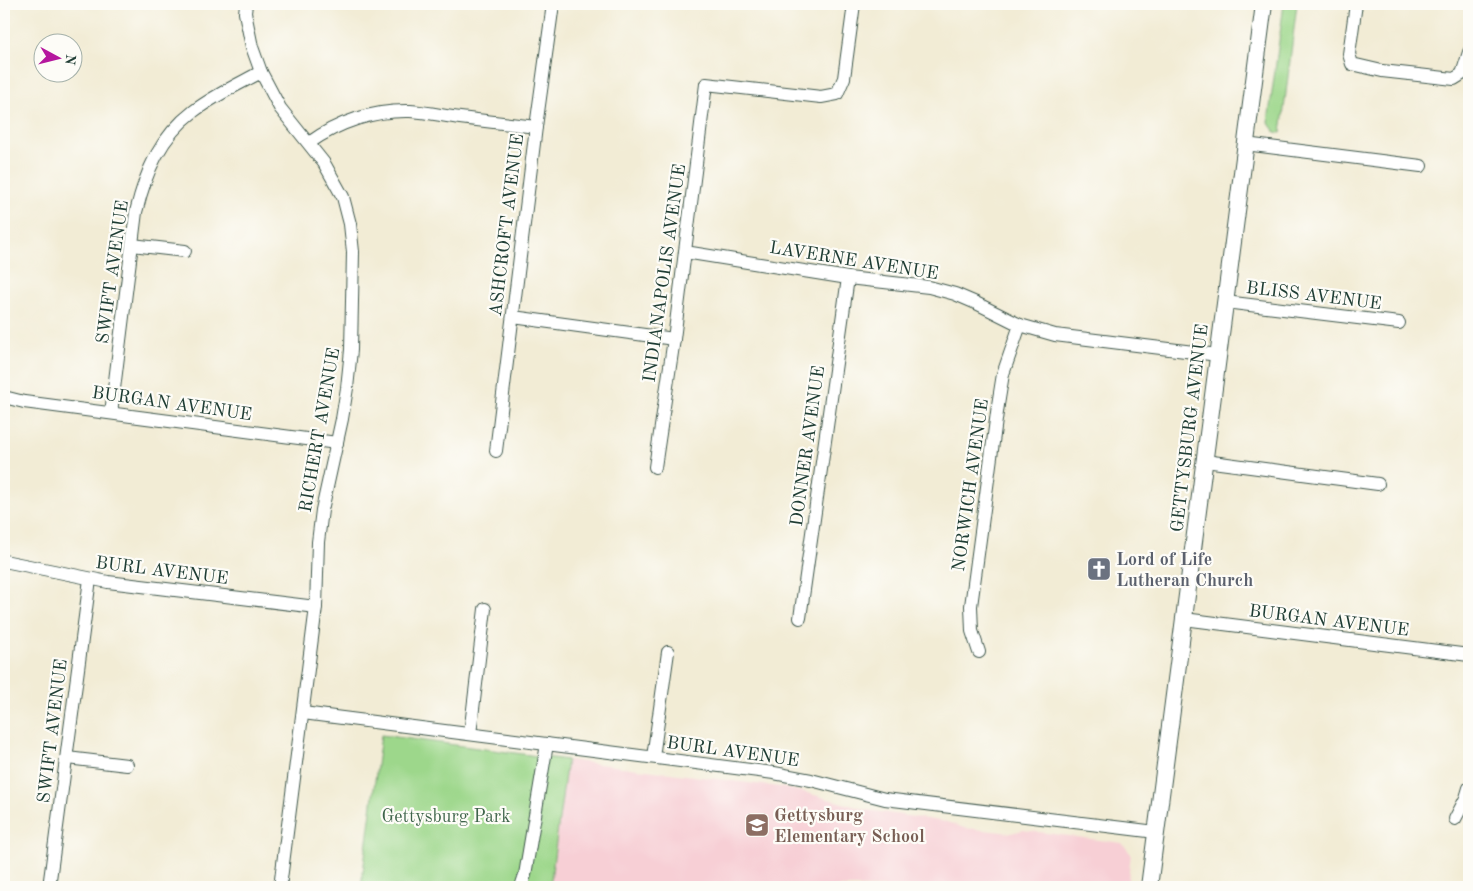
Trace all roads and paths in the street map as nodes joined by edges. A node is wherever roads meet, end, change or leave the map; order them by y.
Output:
1 (246, 4) edge
2 (553, 4) edge
3 (854, 4) edge
4 (1264, 4) edge
5 (1356, 4) edge
6 (1469, 52) edge
7 (262, 72) junction
8 (536, 127) junction
9 (310, 143) junction
10 (1245, 144) junction
11 (1421, 166) dead end
12 (132, 245) junction
13 (185, 251) dead end
14 (686, 252) junction
15 (848, 278) junction
16 (1225, 302) junction
17 (512, 317) junction
18 (1399, 323) dead end
19 (1020, 325) junction
20 (674, 339) junction
21 (1218, 355) junction
22 (4, 397) edge
23 (111, 413) junction
24 (337, 443) junction
25 (496, 451) dead end
26 (1205, 461) junction
27 (655, 467) dead end
28 (1378, 484) dead end
29 (4, 561) edge
30 (90, 579) junction
31 (316, 607) junction
32 (485, 609) dead end
33 (800, 618) dead end
34 (1184, 619) junction
35 (668, 652) dead end
36 (979, 652) dead end
37 (1469, 655) edge
38 (302, 713) junction
39 (470, 734) junction
40 (547, 744) junction
41 (66, 758) junction
42 (653, 758) junction
43 (127, 765) dead end
44 (1469, 788) edge
45 (1455, 819) dead end
46 (1156, 832) junction
47 (49, 887) edge
48 (280, 887) edge
49 (521, 887) edge
50 (1149, 887) edge

1 - 7 street, RICHERT AVENUE
2 - 8 street, ASHCROFT AVENUE
3 - 14 street, INDIANAPOLIS AVENUE
4 - 10 street, GETTYSBURG AVENUE
5 - 6 street
7 - 9 street, RICHERT AVENUE
7 - 12 street, SWIFT AVENUE
8 - 9 street
8 - 17 street, ASHCROFT AVENUE
9 - 24 street, RICHERT AVENUE
10 - 11 street
10 - 16 street, GETTYSBURG AVENUE
12 - 13 street
12 - 23 street, SWIFT AVENUE
14 - 15 street, LAVERNE AVENUE
14 - 20 street, INDIANAPOLIS AVENUE
15 - 19 street, LAVERNE AVENUE
15 - 33 street, DONNER AVENUE
16 - 18 street, BLISS AVENUE
16 - 21 street, GETTYSBURG AVENUE
17 - 20 street
17 - 25 street, ASHCROFT AVENUE
19 - 21 street, LAVERNE AVENUE
19 - 36 street, NORWICH AVENUE
20 - 27 street, INDIANAPOLIS AVENUE
21 - 26 street, GETTYSBURG AVENUE
22 - 23 street, BURGAN AVENUE
23 - 24 street, BURGAN AVENUE
24 - 31 street, RICHERT AVENUE
26 - 28 street
26 - 34 street, GETTYSBURG AVENUE
29 - 30 street, BURL AVENUE
30 - 31 street, BURL AVENUE
30 - 41 street, SWIFT AVENUE
31 - 38 street, RICHERT AVENUE
32 - 39 street
34 - 37 street, BURGAN AVENUE
34 - 46 street, GETTYSBURG AVENUE
35 - 42 street
38 - 39 street, BURL AVENUE
38 - 48 street, RICHERT AVENUE
39 - 40 street, BURL AVENUE
40 - 42 street, BURL AVENUE
40 - 49 street
41 - 43 street
41 - 47 street, SWIFT AVENUE
42 - 46 street, BURL AVENUE
44 - 45 street
46 - 50 street, GETTYSBURG AVENUE

